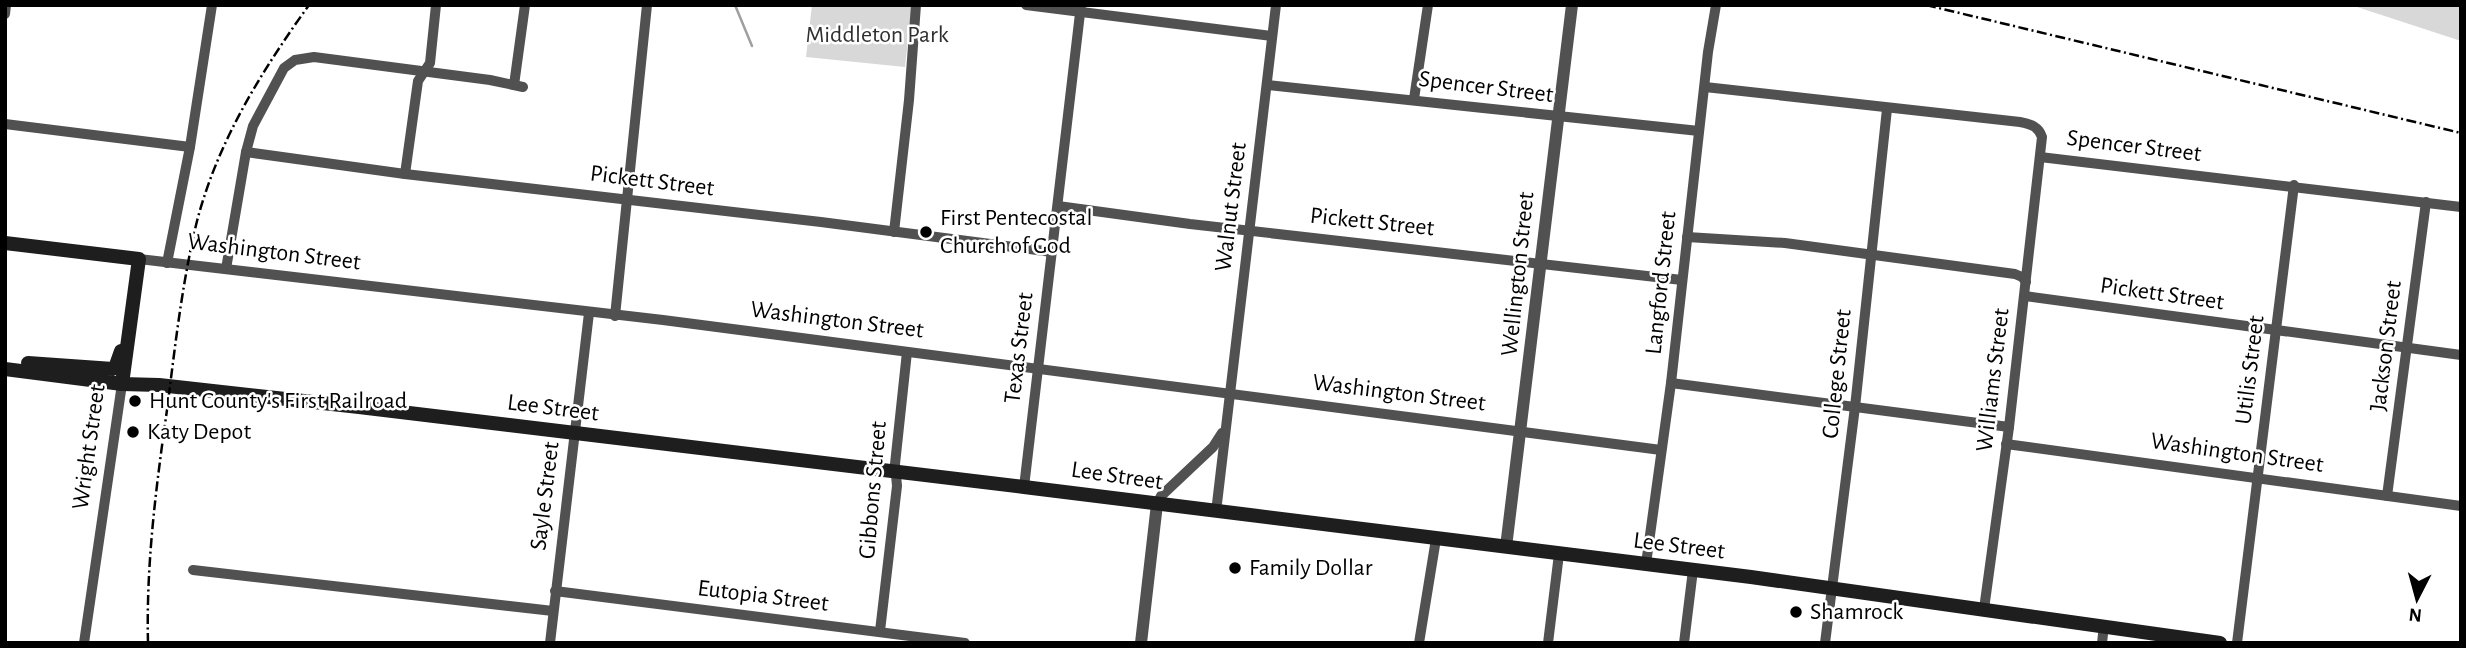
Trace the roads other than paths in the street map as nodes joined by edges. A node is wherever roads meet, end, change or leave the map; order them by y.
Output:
1 (6, 5) edge
2 (212, 5) edge
3 (436, 5) edge
4 (525, 5) edge
5 (647, 5) edge
6 (916, 5) edge
7 (1026, 5) edge
8 (1276, 5) edge
9 (1428, 5) edge
10 (1572, 5) edge
11 (1716, 5) edge
12 (1081, 8) edge
13 (5, 14) edge
14 (1272, 36) junction
15 (423, 71) junction
16 (1267, 85) junction
17 (1704, 87) junction
18 (1413, 99) junction
19 (1886, 109) junction
20 (1557, 117) junction
21 (5, 124) edge
22 (1699, 131) junction
23 (190, 147) junction
24 (246, 152) junction
25 (2040, 157) junction
26 (405, 174) junction
27 (2294, 185) junction
28 (627, 200) junction
29 (2426, 202) junction
30 (1058, 206) junction
31 (2461, 207) edge
32 (1250, 229) junction
33 (894, 232) junction
34 (1687, 237) junction
35 (5, 243) edge
36 (1052, 252) junction
37 (1871, 256) junction
38 (139, 259) junction
39 (167, 262) junction
40 (1540, 262) junction
41 (226, 269) junction
42 (1682, 280) junction
43 (2026, 282) junction
44 (2025, 296) junction
45 (589, 313) junction
46 (615, 316) junction
47 (2276, 330) junction
48 (128, 333) junction
49 (2407, 348) junction
50 (907, 352) junction
51 (2461, 355) edge
52 (5, 366) edge
53 (1037, 370) junction
54 (1671, 383) junction
55 (122, 384) junction
56 (159, 385) junction
57 (1229, 394) junction
58 (1855, 407) junction
59 (1227, 413) junction
60 (2009, 427) junction
61 (1521, 432) junction
62 (574, 434) junction
63 (2006, 444) junction
64 (1661, 450) junction
65 (897, 472) junction
66 (2258, 479) junction
67 (1024, 487) junction
68 (2387, 496) junction
69 (1157, 505) junction
70 (2461, 506) edge
71 (1216, 512) junction
72 (1436, 539) junction
73 (1506, 547) junction
74 (1559, 554) junction
75 (1646, 565) junction
76 (193, 570) dead end
77 (1693, 570) junction
78 (1832, 589) junction
79 (555, 591) junction
80 (1984, 609) junction
81 (553, 611) junction
82 (2104, 625) junction
83 (880, 631) junction
84 (84, 643) edge
85 (550, 643) edge
86 (965, 643) edge
87 (1142, 643) edge
88 (1419, 643) edge
89 (1548, 643) edge
90 (1684, 643) edge
91 (1825, 643) edge
92 (2102, 643) edge
93 (2220, 643) edge
94 (2237, 643) edge

1 - 13 street
2 - 23 street
3 - 15 street
4 - 15 street
5 - 28 street
6 - 33 street
7 - 12 street
8 - 14 street, Walnut Street
9 - 18 street
10 - 20 street, Wellington Street
11 - 17 street, Langford Street
12 - 14 street
12 - 30 street, Texas Street
14 - 16 street, Walnut Street
15 - 24 street
15 - 26 street
16 - 18 street, Spencer Street
16 - 32 street, Walnut Street
17 - 19 street, Spencer Street
17 - 22 street, Langford Street
18 - 20 street, Spencer Street
19 - 25 street, Spencer Street
19 - 37 street, College Street
20 - 22 street, Spencer Street
20 - 40 street, Wellington Street
21 - 23 street
22 - 34 street, Langford Street
23 - 39 street
24 - 26 street, Pickett Street
24 - 41 street
25 - 27 street, Spencer Street
25 - 43 street, Williams Street
26 - 28 street, Pickett Street
27 - 29 street, Spencer Street
27 - 47 street, Utilis Street
28 - 33 street, Pickett Street
28 - 46 street
29 - 31 street, Spencer Street
29 - 49 street, Jackson Street
30 - 32 street, Pickett Street
30 - 36 street, Texas Street
32 - 40 street, Pickett Street
32 - 57 street, Walnut Street
33 - 36 street, Pickett Street
34 - 37 street
34 - 42 street, Langford Street
35 - 38 main road, Washington Street
36 - 53 street, Texas Street
37 - 43 street
37 - 58 street, College Street
38 - 39 street, Washington Street
38 - 48 main road, Wright Street
39 - 41 street, Washington Street
40 - 42 street, Pickett Street
40 - 61 street, Wellington Street
41 - 45 street, Washington Street
42 - 54 street, Langford Street
43 - 44 street, Williams Street
44 - 47 street, Pickett Street
44 - 60 street, Williams Street
45 - 46 street, Washington Street
45 - 62 street, Sayle Street
46 - 50 street, Washington Street
47 - 49 street, Pickett Street
47 - 66 street, Utilis Street
48 - 52 main road
48 - 55 main road, Wright Street
48 - 56 main road
49 - 51 street, Pickett Street
49 - 68 street, Jackson Street
50 - 53 street, Washington Street
50 - 65 street, Gibbons Street
52 - 55 main road, Lee Street
53 - 57 street, Washington Street
53 - 67 street, Texas Street
54 - 58 street
54 - 64 street, Langford Street
55 - 56 main road, Lee Street
55 - 84 street, Wright Street
56 - 62 main road, Lee Street
57 - 59 street, Walnut Street
57 - 61 street, Washington Street
58 - 60 street
58 - 78 street, College Street
59 - 69 street, Walnut Street
59 - 71 street, Walnut Street
60 - 63 street, Williams Street
61 - 64 street, Washington Street
61 - 73 street, Wellington Street
62 - 65 main road, Lee Street
62 - 79 street, Sayle Street
63 - 66 street, Washington Street
63 - 80 street, Williams Street
64 - 75 street, Langford Street
65 - 67 main road, Lee Street
65 - 83 street, Gibbons Street
66 - 68 street, Washington Street
66 - 94 street, Utilis Street
67 - 69 main road, Lee Street
68 - 70 street, Washington Street
69 - 71 main road, Lee Street
69 - 87 street
71 - 72 main road, Lee Street
72 - 73 main road, Lee Street
72 - 88 street
73 - 74 main road, Lee Street
74 - 75 main road, Lee Street
74 - 89 street
75 - 77 main road, Lee Street
76 - 81 street
77 - 78 main road, Lee Street
77 - 90 street
78 - 80 main road, Lee Street
78 - 91 street, College Street
79 - 81 street, Sayle Street
79 - 83 street, Eutopia Street
80 - 82 main road, Lee Street
81 - 85 street, Sayle Street
82 - 92 street
82 - 93 main road, Lee Street
83 - 86 street, Eutopia Street

